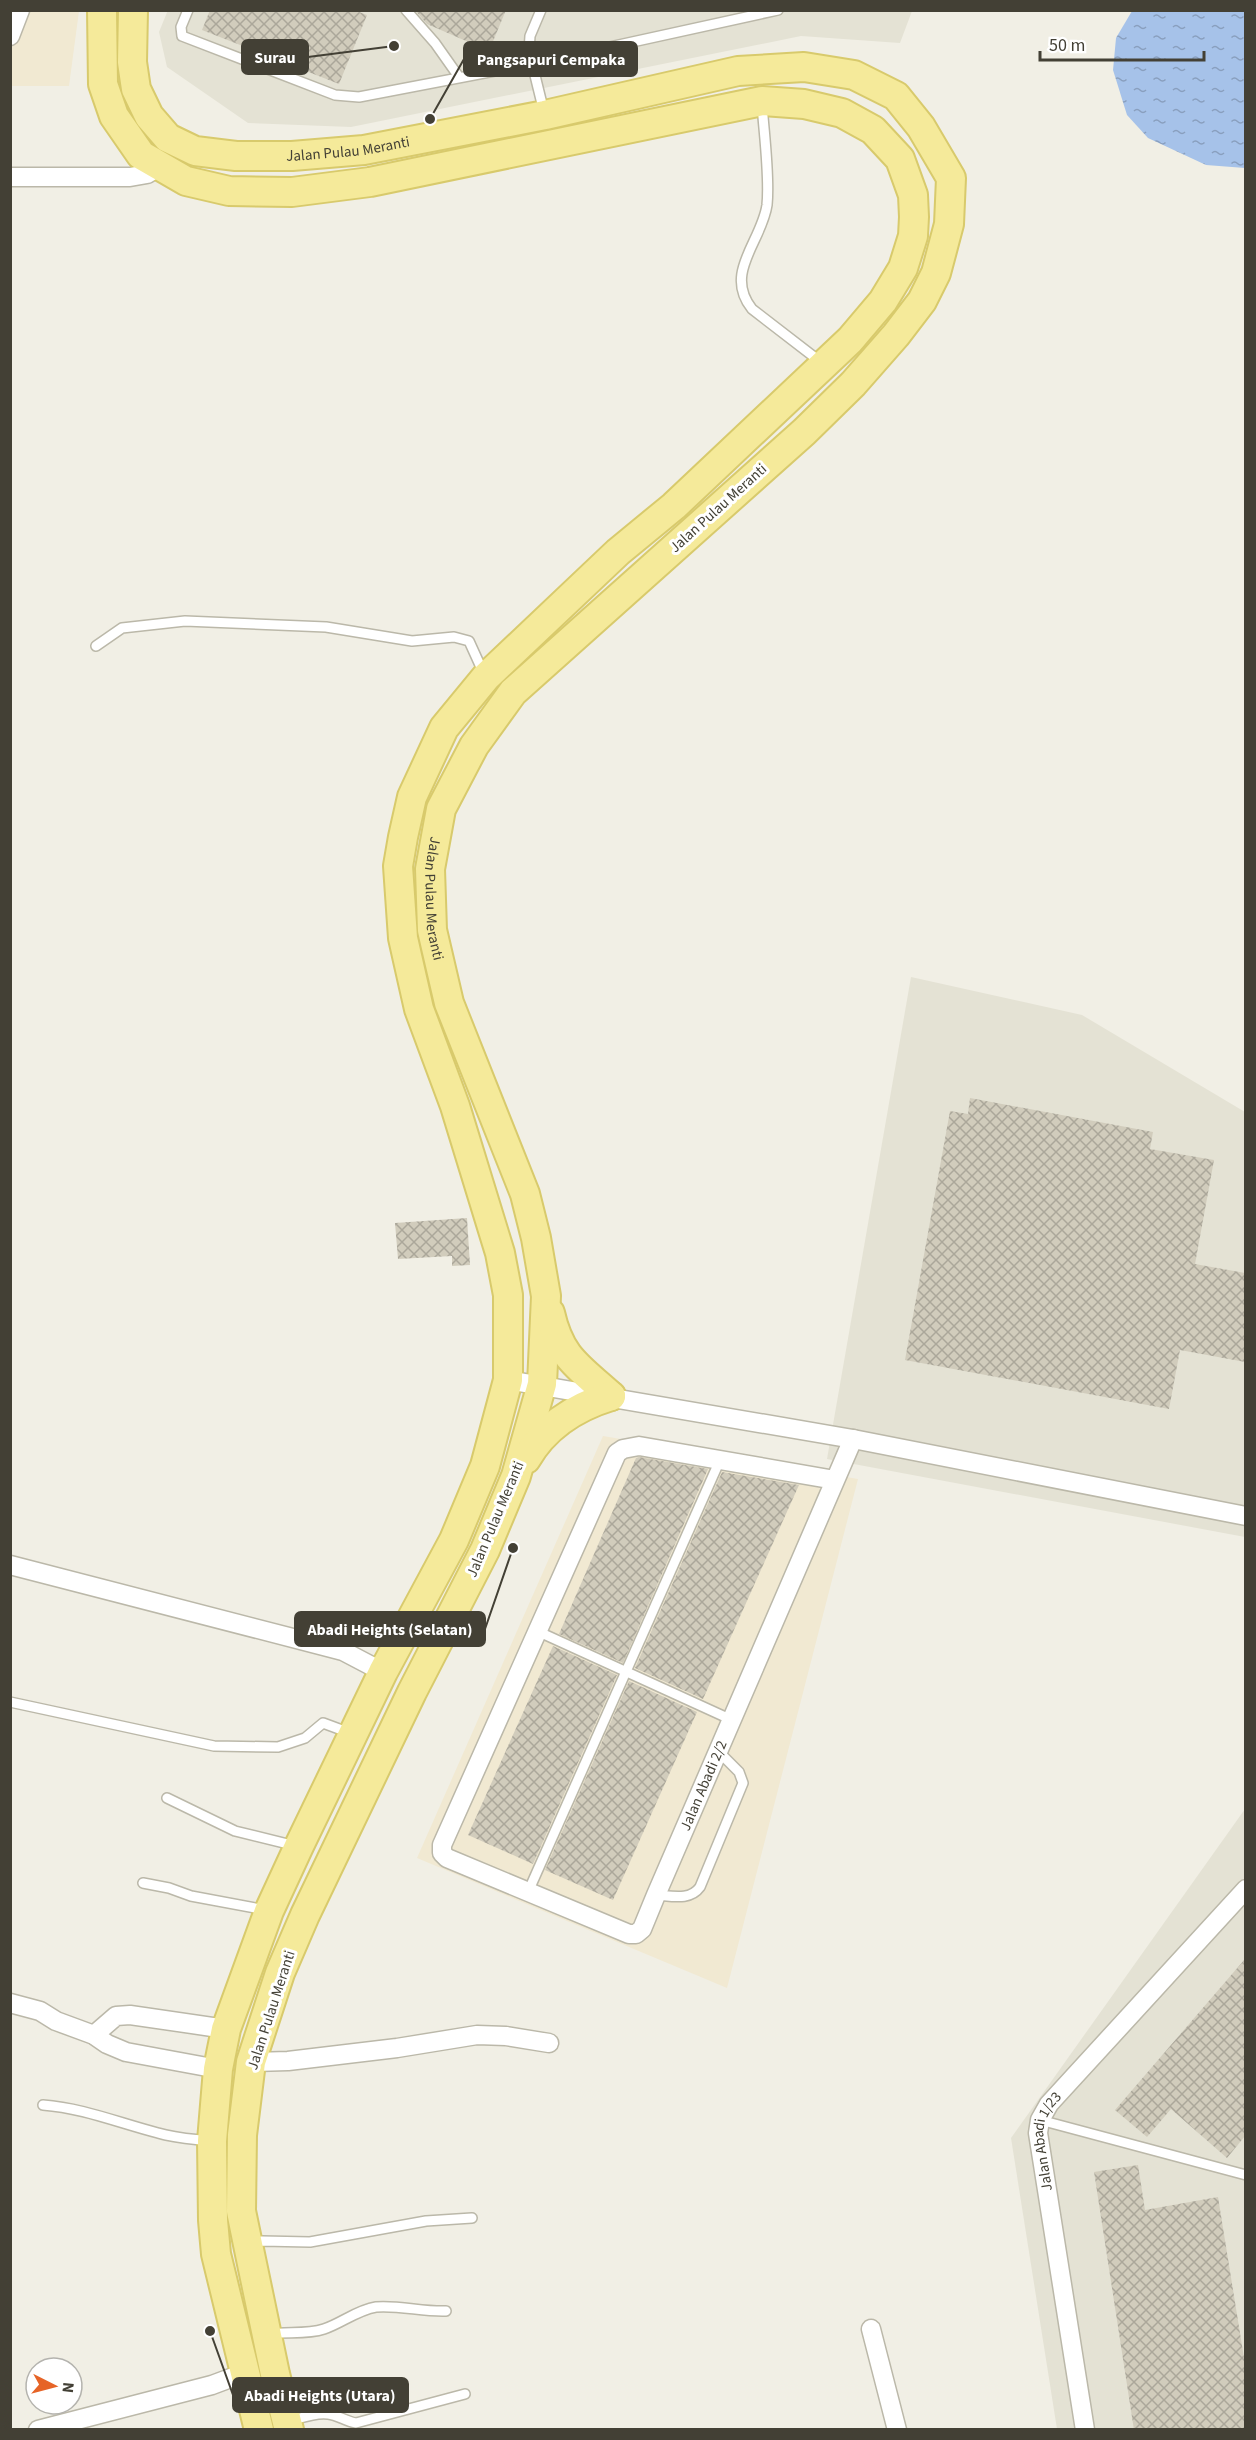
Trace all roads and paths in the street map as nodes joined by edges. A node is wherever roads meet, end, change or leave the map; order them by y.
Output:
1 (20, 10) edge
2 (102, 10) edge
3 (133, 10) edge
4 (188, 10) edge
5 (406, 10) edge
6 (541, 10) edge
7 (778, 10) edge
8 (739, 14) edge
9 (10, 36) edge
10 (532, 64) junction
11 (459, 77) junction
12 (762, 101) junction
13 (545, 115) junction
14 (160, 166) junction
15 (10, 177) edge
16 (825, 364) junction
17 (96, 646) dead end
18 (486, 677) junction
19 (546, 1296) junction
20 (508, 1380) junction
21 (542, 1384) junction
22 (611, 1396) junction
23 (853, 1439) junction
24 (720, 1460) junction
25 (516, 1476) junction
26 (835, 1480) junction
27 (1245, 1516) edge
28 (10, 1565) edge
29 (537, 1631) junction
30 (626, 1671) junction
31 (383, 1672) junction
32 (10, 1702) edge
33 (732, 1720) junction
34 (352, 1734) junction
35 (718, 1751) junction
36 (167, 1798) dead end
37 (299, 1846) junction
38 (143, 1883) dead end
39 (1245, 1888) edge
40 (528, 1892) junction
41 (656, 1895) junction
42 (269, 1911) junction
43 (10, 2003) edge
44 (226, 2029) junction
45 (94, 2035) junction
46 (549, 2043) dead end
47 (251, 2062) junction
48 (218, 2069) junction
49 (43, 2105) dead end
50 (1040, 2120) junction
51 (212, 2142) junction
52 (1245, 2175) edge
53 (472, 2218) dead end
54 (247, 2244) junction
55 (446, 2312) dead end
56 (871, 2329) dead end
57 (266, 2334) junction
58 (244, 2373) junction
59 (465, 2394) dead end
60 (288, 2426) edge
61 (38, 2430) edge
62 (259, 2430) edge
63 (897, 2430) edge
64 (1085, 2430) edge

1 - 9 street
2 - 14 main road, Jalan Pulau Meranti
3 - 13 main road, Jalan Pulau Meranti
4 - 11 lane
5 - 11 lane
6 - 10 lane
7 - 8 lane
8 - 10 lane
10 - 11 lane
10 - 13 lane
12 - 14 main road, Jalan Pulau Meranti
12 - 16 lane
12 - 16 main road, Jalan Pulau Meranti
13 - 19 main road, Jalan Pulau Meranti
14 - 15 street
16 - 18 main road, Jalan Pulau Meranti
17 - 18 lane
18 - 20 main road, Jalan Pulau Meranti
19 - 21 main road, Jalan Pulau Meranti
19 - 22 main road
20 - 21 street
20 - 31 main road, Jalan Pulau Meranti
21 - 22 street
21 - 25 main road, Jalan Pulau Meranti
22 - 23 street
22 - 25 main road
23 - 26 street, Jalan Abadi 2/2
23 - 27 street
24 - 26 street
24 - 29 street
24 - 30 lane
25 - 47 main road, Jalan Pulau Meranti
26 - 33 street, Jalan Abadi 2/2
28 - 31 street
29 - 30 lane
29 - 40 street, Jalan Abadi 2/2
30 - 33 lane
30 - 40 lane
31 - 34 main road, Jalan Pulau Meranti
32 - 34 lane
33 - 35 street, Jalan Abadi 2/2
34 - 37 main road, Jalan Pulau Meranti
35 - 41 street, Jalan Abadi 2/2
35 - 41 lane
36 - 37 lane
37 - 42 main road, Jalan Pulau Meranti
38 - 42 lane
39 - 50 street, Jalan Abadi 1/23
40 - 41 street, Jalan Abadi 2/2
42 - 44 main road, Jalan Pulau Meranti
43 - 45 street
44 - 45 street
44 - 48 main road, Jalan Pulau Meranti
45 - 48 street
46 - 47 street
47 - 54 main road, Jalan Pulau Meranti
48 - 51 main road, Jalan Pulau Meranti
49 - 51 lane
50 - 52 lane
50 - 64 street, Jalan Abadi 1/23
51 - 58 main road, Jalan Pulau Meranti
53 - 54 lane
54 - 57 main road, Jalan Pulau Meranti
55 - 57 lane
56 - 63 street
57 - 60 main road, Jalan Pulau Meranti
58 - 61 street
58 - 62 main road, Jalan Pulau Meranti
59 - 60 lane

